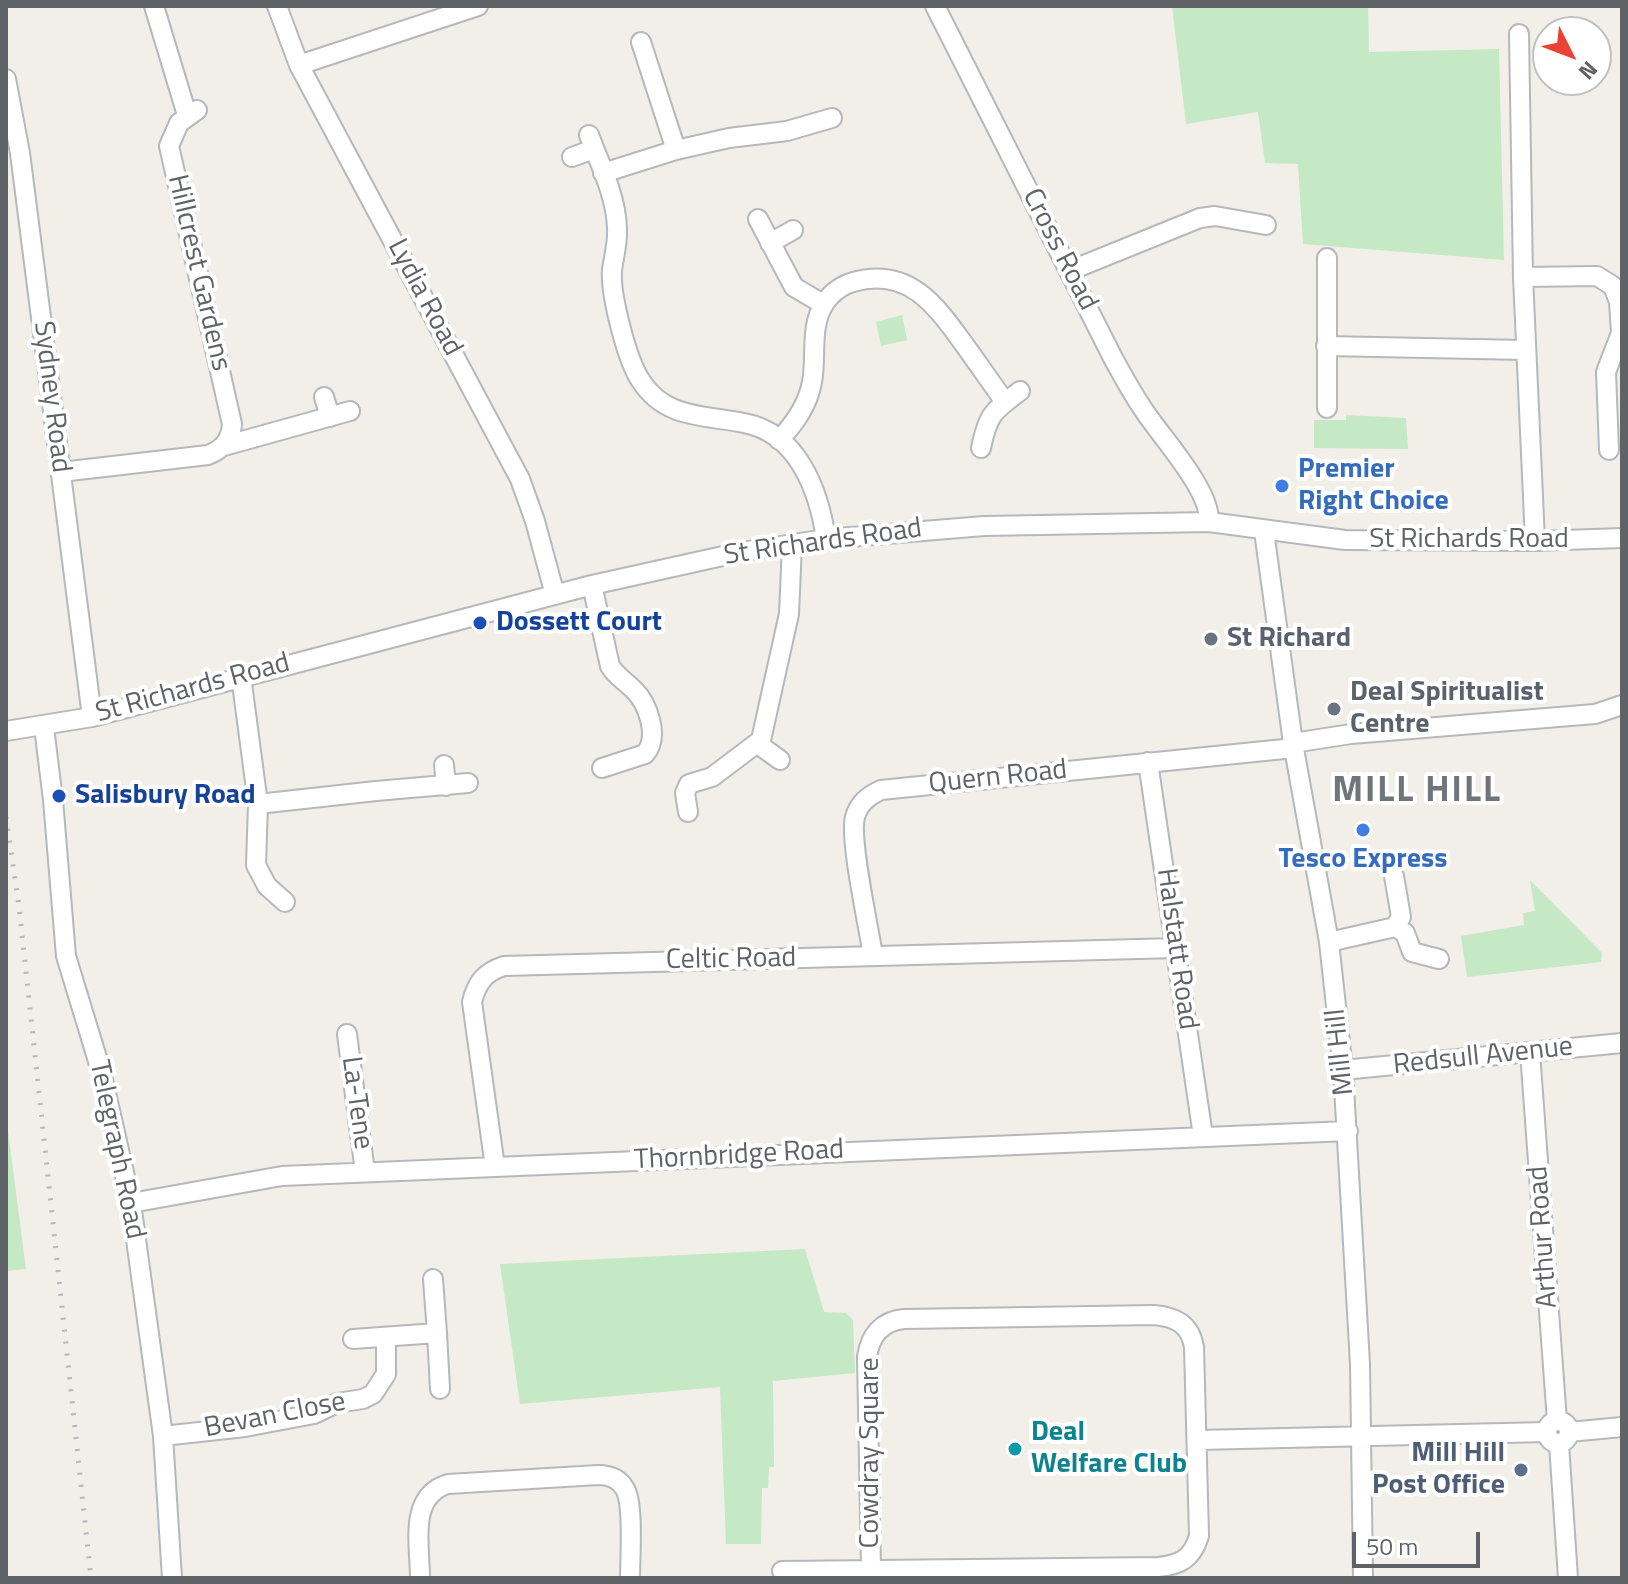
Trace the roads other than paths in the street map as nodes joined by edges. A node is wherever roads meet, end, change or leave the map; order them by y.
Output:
1 (154, 6) edge
2 (277, 6) edge
3 (478, 6) edge
4 (935, 6) edge
5 (1519, 34) dead end
6 (641, 42) dead end
7 (299, 65) junction
8 (6, 79) edge
9 (832, 118) dead end
10 (676, 150) junction
11 (572, 157) dead end
12 (603, 173) junction
13 (758, 219) dead end
14 (1266, 225) dead end
15 (793, 230) dead end
16 (770, 243) junction
17 (1327, 258) dead end
18 (1069, 271) junction
19 (1523, 277) junction
20 (823, 304) junction
21 (1326, 346) junction
22 (1525, 350) junction
23 (1020, 391) dead end
24 (324, 397) dead end
25 (1005, 402) junction
26 (1327, 408) dead end
27 (350, 411) dead end
28 (330, 417) junction
29 (779, 440) junction
30 (224, 446) junction
31 (981, 448) dead end
32 (1609, 450) dead end
33 (61, 472) junction
34 (1202, 522) junction
35 (1264, 531) junction
36 (1622, 538) edge
37 (826, 539) junction
38 (1535, 541) junction
39 (792, 544) junction
40 (592, 585) junction
41 (555, 595) junction
42 (241, 676) junction
43 (1622, 705) edge
44 (92, 717) junction
45 (36, 727) junction
46 (6, 731) edge
47 (761, 740) junction
48 (1293, 745) junction
49 (780, 760) dead end
50 (1148, 762) junction
51 (444, 765) dead end
52 (602, 768) dead end
53 (468, 783) dead end
54 (446, 786) junction
55 (258, 804) junction
56 (688, 812) dead end
57 (1394, 876) dead end
58 (285, 902) dead end
59 (1395, 927) junction
60 (1329, 942) junction
61 (1176, 948) junction
62 (873, 956) junction
63 (1439, 959) dead end
64 (347, 1034) dead end
65 (1622, 1043) edge
66 (1530, 1052) junction
67 (1343, 1070) junction
68 (1348, 1131) junction
69 (1203, 1136) junction
70 (495, 1167) junction
71 (365, 1172) junction
72 (131, 1203) junction
73 (433, 1279) dead end
74 (437, 1333) junction
75 (386, 1337) junction
76 (353, 1339) dead end
77 (440, 1389) dead end
78 (1622, 1427) edge
79 (1558, 1432) junction
80 (163, 1436) junction
81 (1359, 1437) junction
82 (1198, 1440) junction
83 (871, 1569) junction
84 (782, 1571) dead end
85 (172, 1578) edge
86 (420, 1578) edge
87 (630, 1578) edge
88 (1363, 1578) edge
89 (1568, 1578) edge

1 - 30 street, Hillcrest Gardens
2 - 7 street, Lydia Road
3 - 7 street
4 - 18 street, Cross Road
5 - 19 street
6 - 10 street
7 - 41 street, Lydia Road
8 - 33 street, Sydney Road
9 - 10 street
10 - 12 street
11 - 12 street
12 - 29 street
13 - 16 street
14 - 18 street
15 - 16 street
16 - 20 street
17 - 21 street
18 - 34 street, Cross Road
19 - 22 street
19 - 32 street
20 - 25 street
20 - 29 street
21 - 22 street
21 - 26 street
22 - 38 street
23 - 25 street
24 - 28 street
25 - 31 street
27 - 28 street
28 - 30 street
29 - 37 street
30 - 33 street
33 - 44 street, Sydney Road
34 - 35 street, St Richards Road
34 - 37 street, St Richards Road
35 - 38 street, St Richards Road
35 - 48 street, Mill Hill
36 - 38 street, St Richards Road
37 - 39 street, St Richards Road
39 - 40 street, St Richards Road
39 - 47 street
40 - 41 street, St Richards Road
40 - 52 street
41 - 42 street, St Richards Road
42 - 44 street, St Richards Road
42 - 55 street
43 - 48 street, Quern Road
44 - 45 street, St Richards Road
45 - 46 street, St Richards Road
45 - 72 street, Telegraph Road
47 - 49 street
47 - 56 street
48 - 50 street, Quern Road
48 - 60 street, Mill Hill
50 - 61 street, Halstatt Road
50 - 62 street, Quern Road
51 - 54 street
53 - 54 street
54 - 55 street
55 - 58 street
57 - 59 street
59 - 60 street
59 - 63 street
60 - 67 street, Mill Hill
61 - 62 street, Celtic Road
61 - 69 street, Halstatt Road
62 - 70 street, Celtic Road
64 - 71 street, La-Tene
65 - 66 street, Redsull Avenue
66 - 67 street, Redsull Avenue
66 - 79 street, Arthur Road
67 - 68 street, Mill Hill
68 - 69 street, Thornbridge Road
68 - 81 street, Mill Hill
69 - 70 street, Thornbridge Road
70 - 71 street, Thornbridge Road
71 - 72 street, Thornbridge Road
72 - 80 street, Telegraph Road
73 - 74 street
74 - 75 street
74 - 77 street
75 - 76 street
75 - 80 street, Bevan Close
78 - 79 street
79 - 81 street
79 - 89 street, Arthur Road
80 - 85 street, Telegraph Road
81 - 82 street
81 - 88 street, Mill Hill
82 - 83 street, Cowdray Square
82 - 83 street, Cowdray Square
83 - 84 street
86 - 87 street

